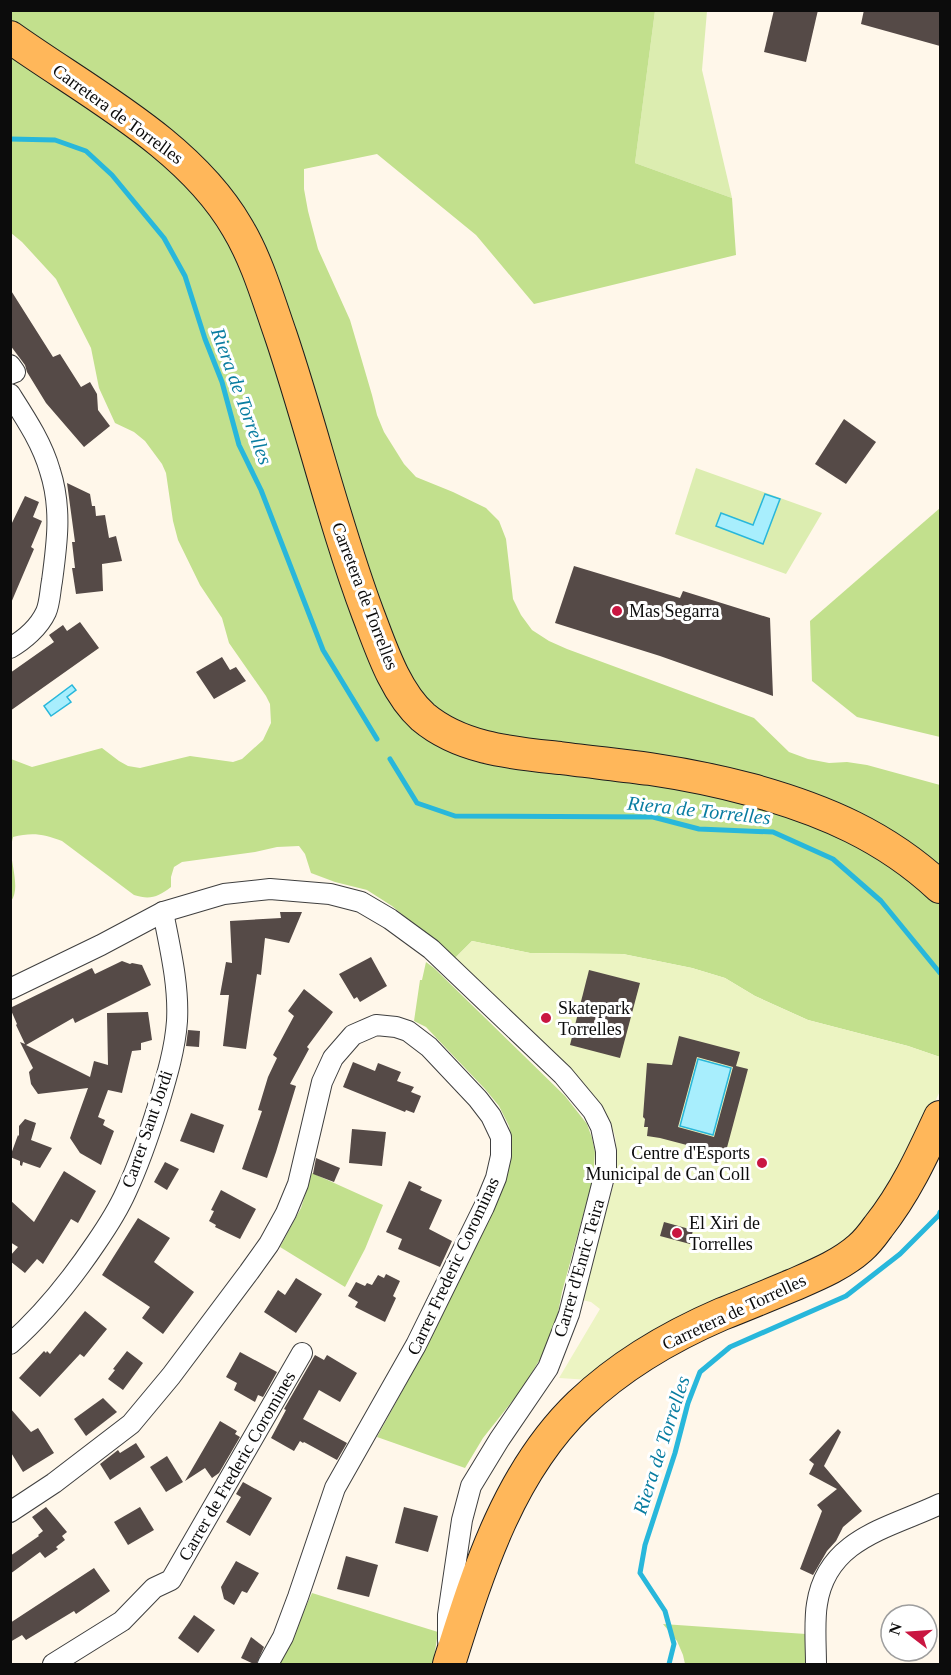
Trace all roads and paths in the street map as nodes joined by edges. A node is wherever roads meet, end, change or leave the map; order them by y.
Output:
1 (10, 37) edge
2 (10, 365) edge
3 (10, 374) edge
4 (10, 393) edge
5 (10, 648) edge
6 (940, 887) edge
7 (163, 912) junction
8 (10, 989) edge
9 (940, 1117) edge
10 (10, 1344) edge
11 (302, 1353) dead end
12 (940, 1504) edge
13 (10, 1512) edge
14 (448, 1664) edge
15 (53, 1665) edge
16 (268, 1665) edge
17 (816, 1665) edge

1 - 6 main road, Carretera de Torrelles
2 - 3 street
4 - 5 street
7 - 8 street, Carrer d'Enric Teira
7 - 10 street, Carrer Sant Jordi
7 - 14 street, Carrer d'Enric Teira
9 - 14 main road, Carretera de Torrelles
11 - 15 street, Carrer de Frederic Coromines
12 - 17 street
13 - 16 street, Carrer Frederic Corominas

